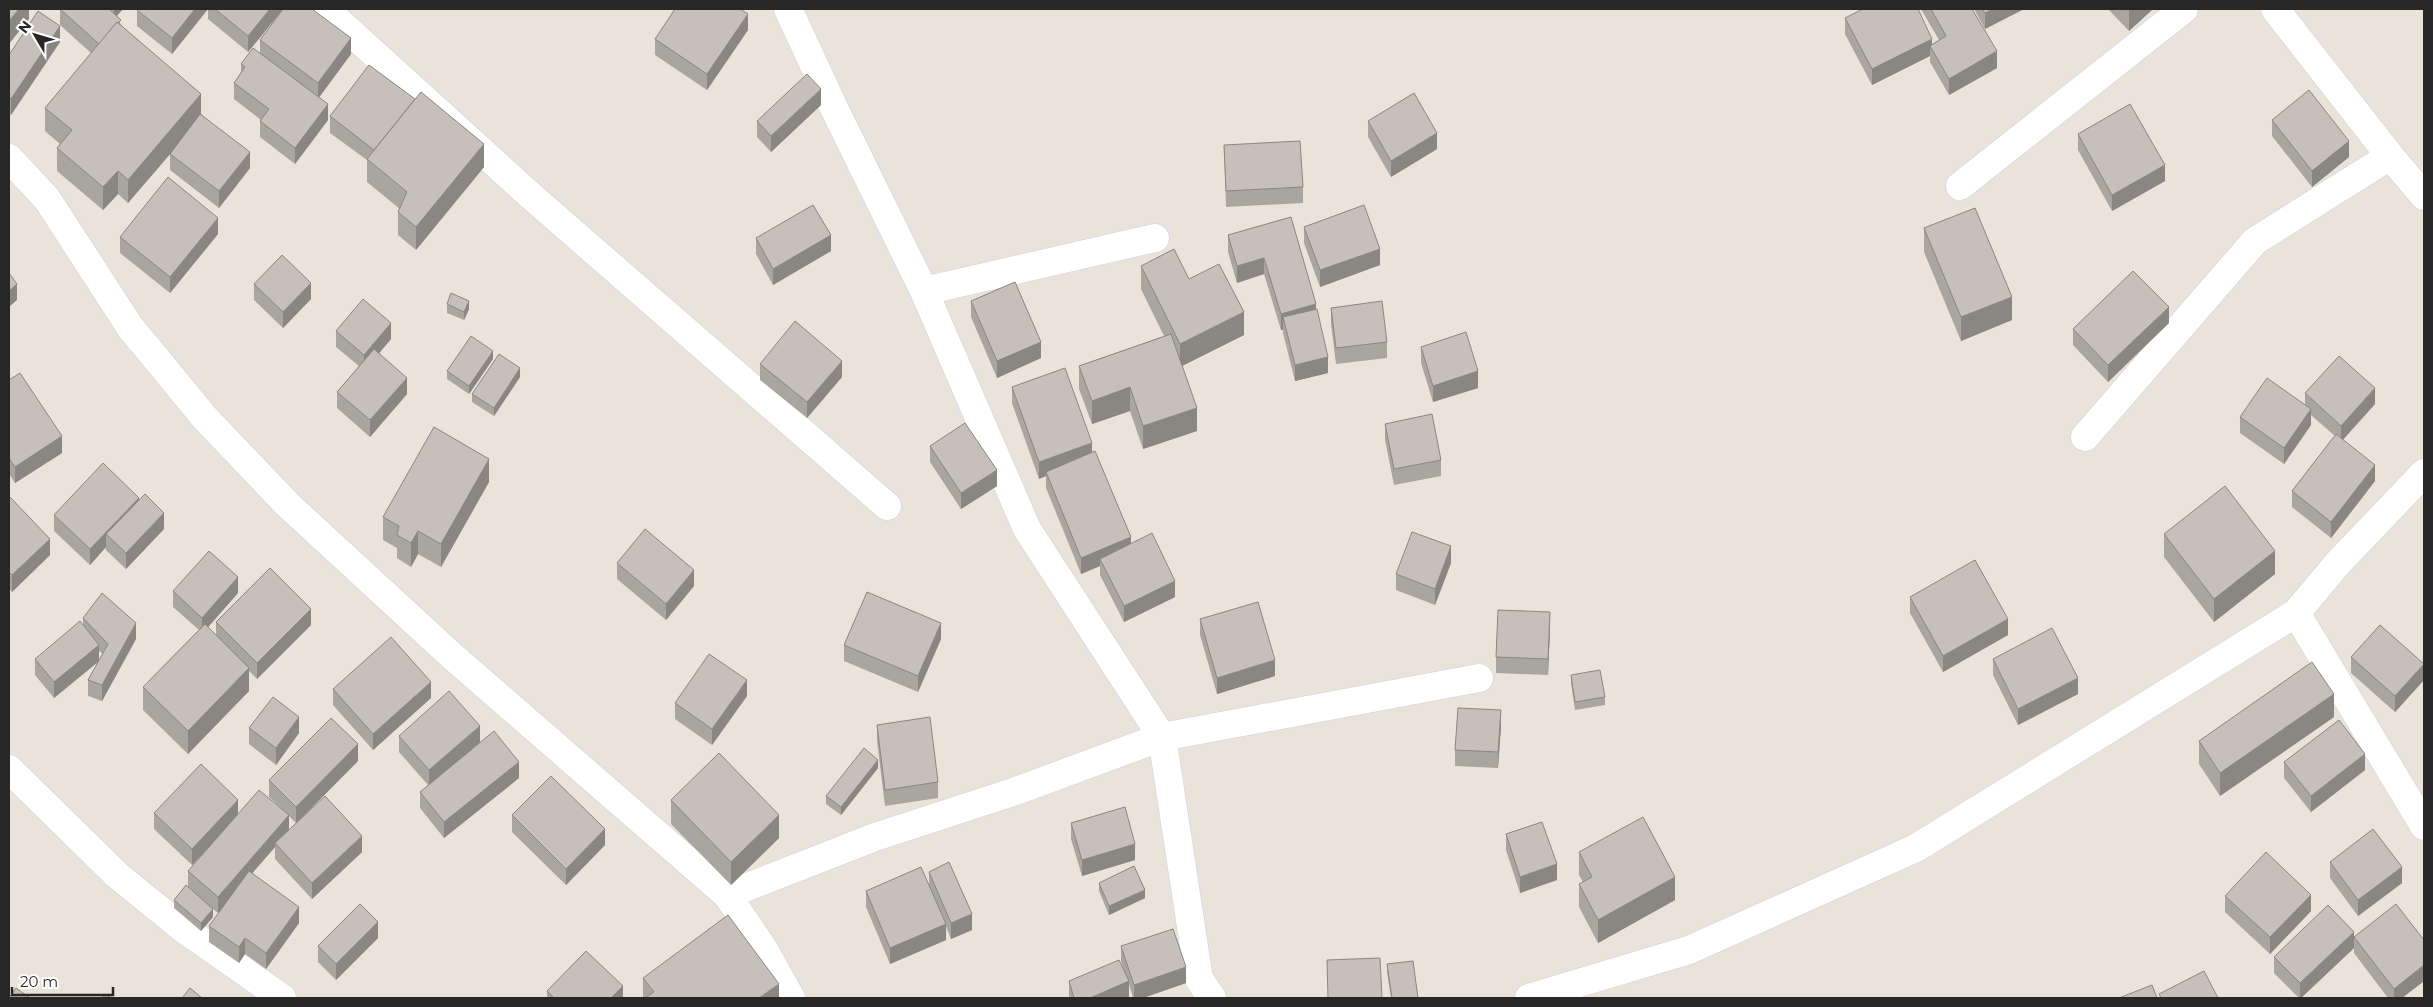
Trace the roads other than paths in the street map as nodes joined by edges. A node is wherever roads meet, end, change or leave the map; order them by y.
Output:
1 (325, 9) edge
2 (788, 9) edge
3 (2184, 9) edge
4 (2275, 9) edge
5 (2390, 156) junction
6 (9, 158) edge
7 (1960, 186) dead end
8 (2424, 196) edge
9 (1155, 238) dead end
10 (924, 291) junction
11 (2085, 437) dead end
12 (2424, 473) edge
13 (887, 506) dead end
14 (2296, 613) junction
15 (1479, 678) dead end
16 (1162, 737) junction
17 (9, 769) edge
18 (2424, 826) edge
19 (727, 895) junction
20 (282, 998) edge
21 (791, 998) edge
22 (1212, 998) edge
23 (1529, 998) edge

1 - 13 street
2 - 10 street
3 - 7 street
4 - 5 street
5 - 8 street
5 - 11 street
6 - 19 street
9 - 10 street
10 - 16 street
12 - 14 street
14 - 18 street
14 - 23 street
15 - 16 street
16 - 19 street
16 - 22 street
17 - 20 street
19 - 21 street

